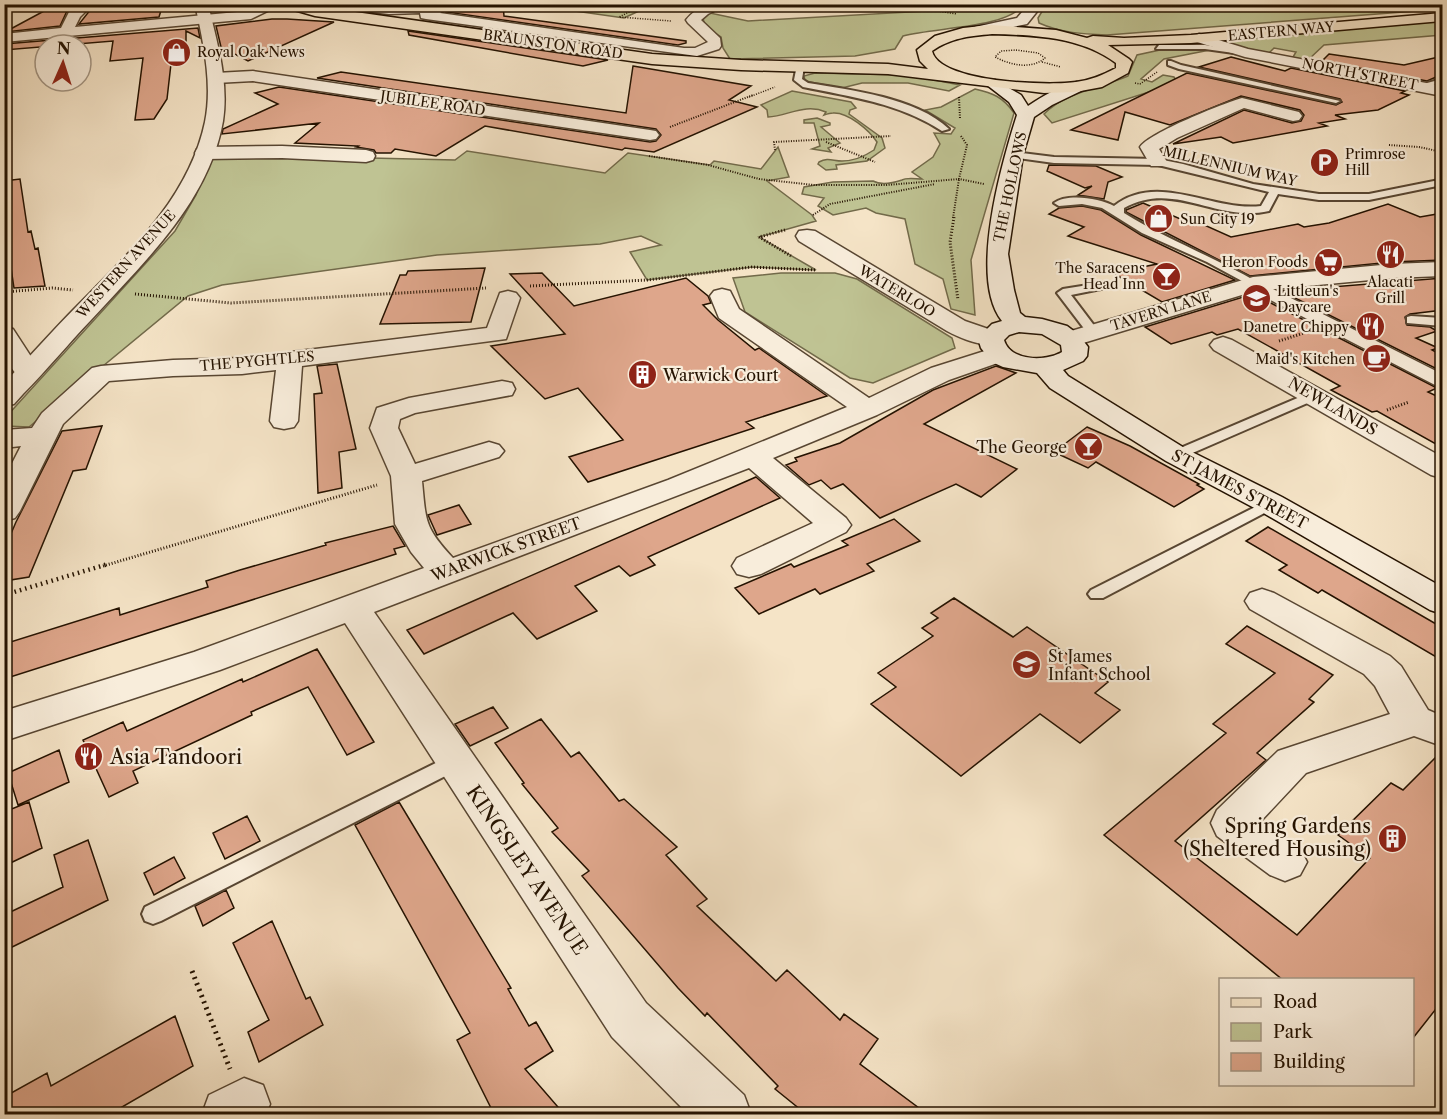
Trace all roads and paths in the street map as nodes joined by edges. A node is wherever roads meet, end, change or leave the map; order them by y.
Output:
1 (87, 4) edge
2 (277, 4) edge
3 (645, 4) edge
4 (722, 4) edge
5 (355, 6) dead end
6 (941, 9) dead end
7 (439, 10) edge
8 (1033, 11) edge
9 (203, 12) edge
10 (315, 12) junction
11 (251, 15) junction
12 (964, 15) dead end
13 (1443, 17) edge
14 (693, 20) junction
15 (404, 23) junction
16 (975, 31) junction
17 (66, 33) joint
18 (33, 36) edge
19 (1073, 37) junction
20 (4, 38) edge
21 (1195, 39) junction
22 (1159, 47) junction
23 (924, 50) junction
24 (1241, 52) junction
25 (1193, 57) dead end
26 (1184, 58) dead end
27 (1041, 62) junction
28 (1124, 62) junction
29 (1171, 63) junction
30 (800, 67) junction
31 (828, 67) junction
32 (1062, 67) dead end
33 (216, 78) junction
34 (1443, 81) edge
35 (1131, 82) dead end
36 (780, 85) dead end
37 (958, 85) junction
38 (995, 85) junction
39 (1419, 86) junction
40 (1077, 87) junction
41 (1443, 91) edge
42 (1212, 96) dead end
43 (1336, 101) dead end
44 (1242, 104) junction
45 (1026, 116) junction
46 (1293, 116) dead end
47 (960, 124) dead end
48 (945, 129) dead end
49 (650, 135) junction
50 (961, 135) dead end
51 (891, 136) dead end
52 (822, 141) junction
53 (1389, 145) dead end
54 (775, 150) dead end
55 (1443, 152) edge
56 (204, 153) junction
57 (1014, 155) junction
58 (366, 156) dead end
59 (875, 162) dead end
60 (1158, 162) junction
61 (960, 179) junction
62 (1439, 183) dead end
63 (989, 185) dead end
64 (1274, 192) junction
65 (1059, 203) dead end
66 (1119, 213) junction
67 (807, 236) dead end
68 (1443, 269) edge
69 (1252, 284) junction
70 (1107, 285) dead end
71 (4, 292) edge
72 (103, 292) junction
73 (722, 296) dead end
74 (182, 298) dead end
75 (508, 298) dead end
76 (960, 308) dead end
77 (1411, 320) dead end
78 (1443, 322) edge
79 (1019, 325) junction
80 (1313, 329) dead end
81 (4, 334) edge
82 (1081, 335) junction
83 (1279, 341) dead end
84 (1223, 345) dead end
85 (996, 346) junction
86 (290, 359) junction
87 (1045, 366) junction
88 (28, 372) junction
89 (1443, 381) edge
90 (502, 389) dead end
91 (1314, 395) junction
92 (4, 398) edge
93 (867, 409) junction
94 (284, 421) dead end
95 (41, 436) junction
96 (4, 438) edge
97 (489, 450) dead end
98 (1176, 455) junction
99 (752, 456) junction
100 (1443, 469) edge
101 (406, 476) junction
102 (1271, 504) junction
103 (4, 511) edge
104 (749, 566) dead end
105 (446, 571) junction
106 (1097, 594) dead end
107 (4, 595) edge
108 (1262, 601) dead end
109 (1443, 602) edge
110 (352, 607) junction
111 (4, 726) edge
112 (1428, 726) edge
113 (454, 762) junction
114 (1285, 862) dead end
115 (153, 914) dead end
116 (192, 971) dead end
117 (236, 1109) edge
118 (725, 1114) edge

1 - 17 street
2 - 10 main road, BRAUNSTON ROAD
2 - 11 street
3 - 14 path
4 - 14 street
5 - 7 street
6 - 12 path
7 - 14 street
7 - 15 street
8 - 16 street
8 - 19 street
9 - 11 street
9 - 17 street
9 - 33 street, WESTERN AVENUE
10 - 11 street
10 - 15 main road, BRAUNSTON ROAD
13 - 21 main road, EASTERN WAY
15 - 30 main road, BRAUNSTON ROAD
16 - 19 main road, BRAUNSTON ROAD
16 - 23 main road, BRAUNSTON ROAD
18 - 20 street
19 - 21 main road, EASTERN WAY
19 - 28 main road
21 - 22 main road, EASTERN WAY
21 - 24 street, NORTH STREET
22 - 24 lane
22 - 28 main road, EASTERN WAY
23 - 31 main road, BRAUNSTON ROAD
23 - 37 main road
24 - 25 lane
24 - 39 street, NORTH STREET
26 - 29 lane
27 - 27 path
27 - 32 path
28 - 40 main road, EASTERN WAY
29 - 35 path
29 - 43 lane
30 - 31 main road, BRAUNSTON ROAD
30 - 48 lane
31 - 37 main road, BRAUNSTON ROAD
33 - 49 street, JUBILEE ROAD
33 - 56 street, WESTERN AVENUE
34 - 39 lane
36 - 49 path
37 - 38 main road, EASTERN WAY
37 - 47 path
38 - 40 main road, EASTERN WAY
38 - 45 street
39 - 41 street, NORTH STREET
40 - 45 street
42 - 44 street
44 - 46 street
44 - 60 street
45 - 57 street, THE HOLLOWS
49 - 61 path
50 - 61 path
51 - 52 path
52 - 54 path
52 - 59 path
53 - 55 path
56 - 58 street
56 - 72 street, WESTERN AVENUE
57 - 60 lane, MILLENNIUM WAY
57 - 79 street, THE HOLLOWS
60 - 64 lane, MILLENNIUM WAY
61 - 63 path
61 - 76 path
62 - 64 lane, MILLENNIUM WAY
64 - 66 lane
65 - 66 lane
66 - 69 lane
67 - 85 street, WATERLOO
68 - 69 street, TAVERN LANE
69 - 82 street, TAVERN LANE
69 - 89 street
70 - 82 lane
71 - 72 path
72 - 74 path
72 - 88 street, WESTERN AVENUE
73 - 93 street
75 - 86 street, THE PYGHTLES
77 - 78 lane
79 - 82 street
79 - 85 street, WARWICK STREET
80 - 83 path
81 - 88 street
82 - 87 street
84 - 91 street, NEWLANDS
85 - 87 street, WATERLOO
85 - 93 street, WARWICK STREET
86 - 94 street
86 - 95 street, THE PYGHTLES
87 - 98 street, ST JAMES STREET
88 - 92 street, WESTERN AVENUE
90 - 101 street
91 - 98 lane
91 - 100 street, NEWLANDS
93 - 99 street, WARWICK STREET
95 - 96 street
95 - 103 street, THE PYGHTLES
97 - 101 street
98 - 102 street, ST JAMES STREET
99 - 104 street
99 - 105 street, WARWICK STREET
101 - 105 street
101 - 107 path
102 - 106 lane
102 - 109 street, ST JAMES STREET
105 - 110 street, WARWICK STREET
108 - 112 street
110 - 111 street, WARWICK STREET
110 - 113 street, KINGSLEY AVENUE
112 - 114 street
113 - 115 lane
113 - 118 street, KINGSLEY AVENUE
116 - 117 path

